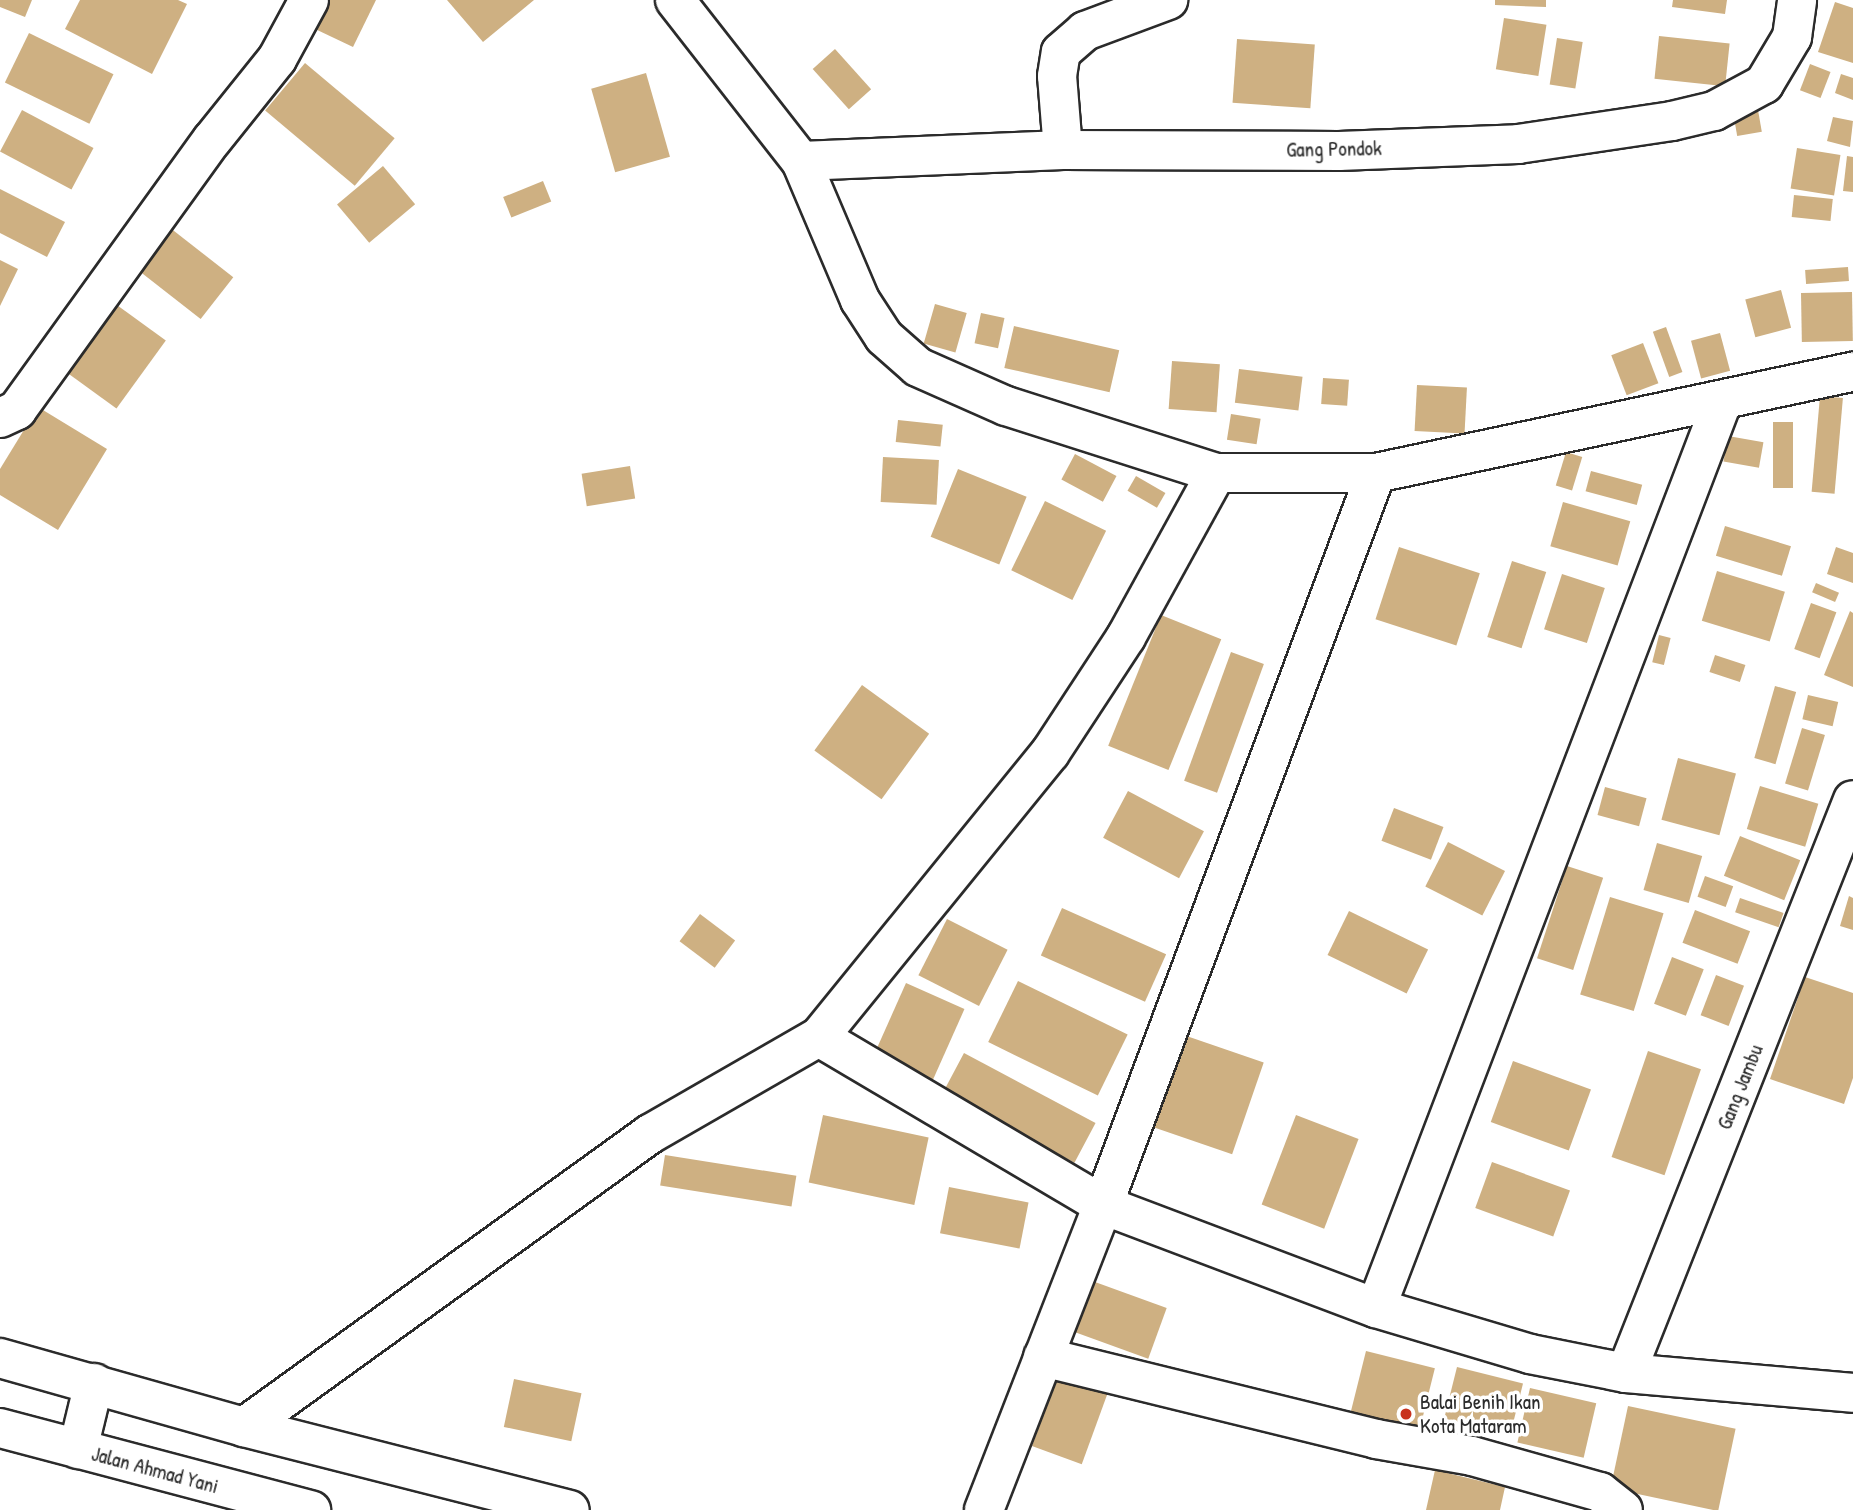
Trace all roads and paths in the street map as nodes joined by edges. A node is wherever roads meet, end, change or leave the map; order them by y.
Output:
1 (309, 0) edge
2 (675, 0) edge
3 (1168, 0) edge
4 (1797, 0) edge
5 (1063, 150) junction
6 (801, 162) junction
7 (1853, 372) edge
8 (1723, 400) junction
9 (0, 418) edge
10 (1216, 473) junction
11 (1376, 473) junction
12 (1853, 800) edge
13 (819, 1037) junction
14 (1103, 1205) junction
15 (1376, 1307) junction
16 (0, 1357) edge
17 (1043, 1357) junction
18 (1626, 1373) junction
19 (94, 1383) junction
20 (1853, 1392) edge
21 (244, 1427) junction
22 (0, 1428) edge
23 (78, 1449) junction
24 (311, 1510) edge
25 (570, 1510) edge
26 (984, 1510) edge
27 (1623, 1510) edge

1 - 9 main road
2 - 6 main road
3 - 5 main road
4 - 5 main road, Gang Pondok
5 - 6 main road, Gang Pondok
6 - 10 main road
7 - 8 main road
8 - 11 main road
8 - 15 main road
10 - 11 main road
10 - 13 main road
11 - 14 main road
12 - 18 main road, Gang Jambu
13 - 14 main road
13 - 21 main road
14 - 15 main road
14 - 17 main road
15 - 18 main road
16 - 19 main road
17 - 26 main road
17 - 27 main road
18 - 20 main road
19 - 21 main road
19 - 23 main road
21 - 25 main road
22 - 23 main road, Jalan Ahmad Yani
23 - 24 main road, Jalan Ahmad Yani

